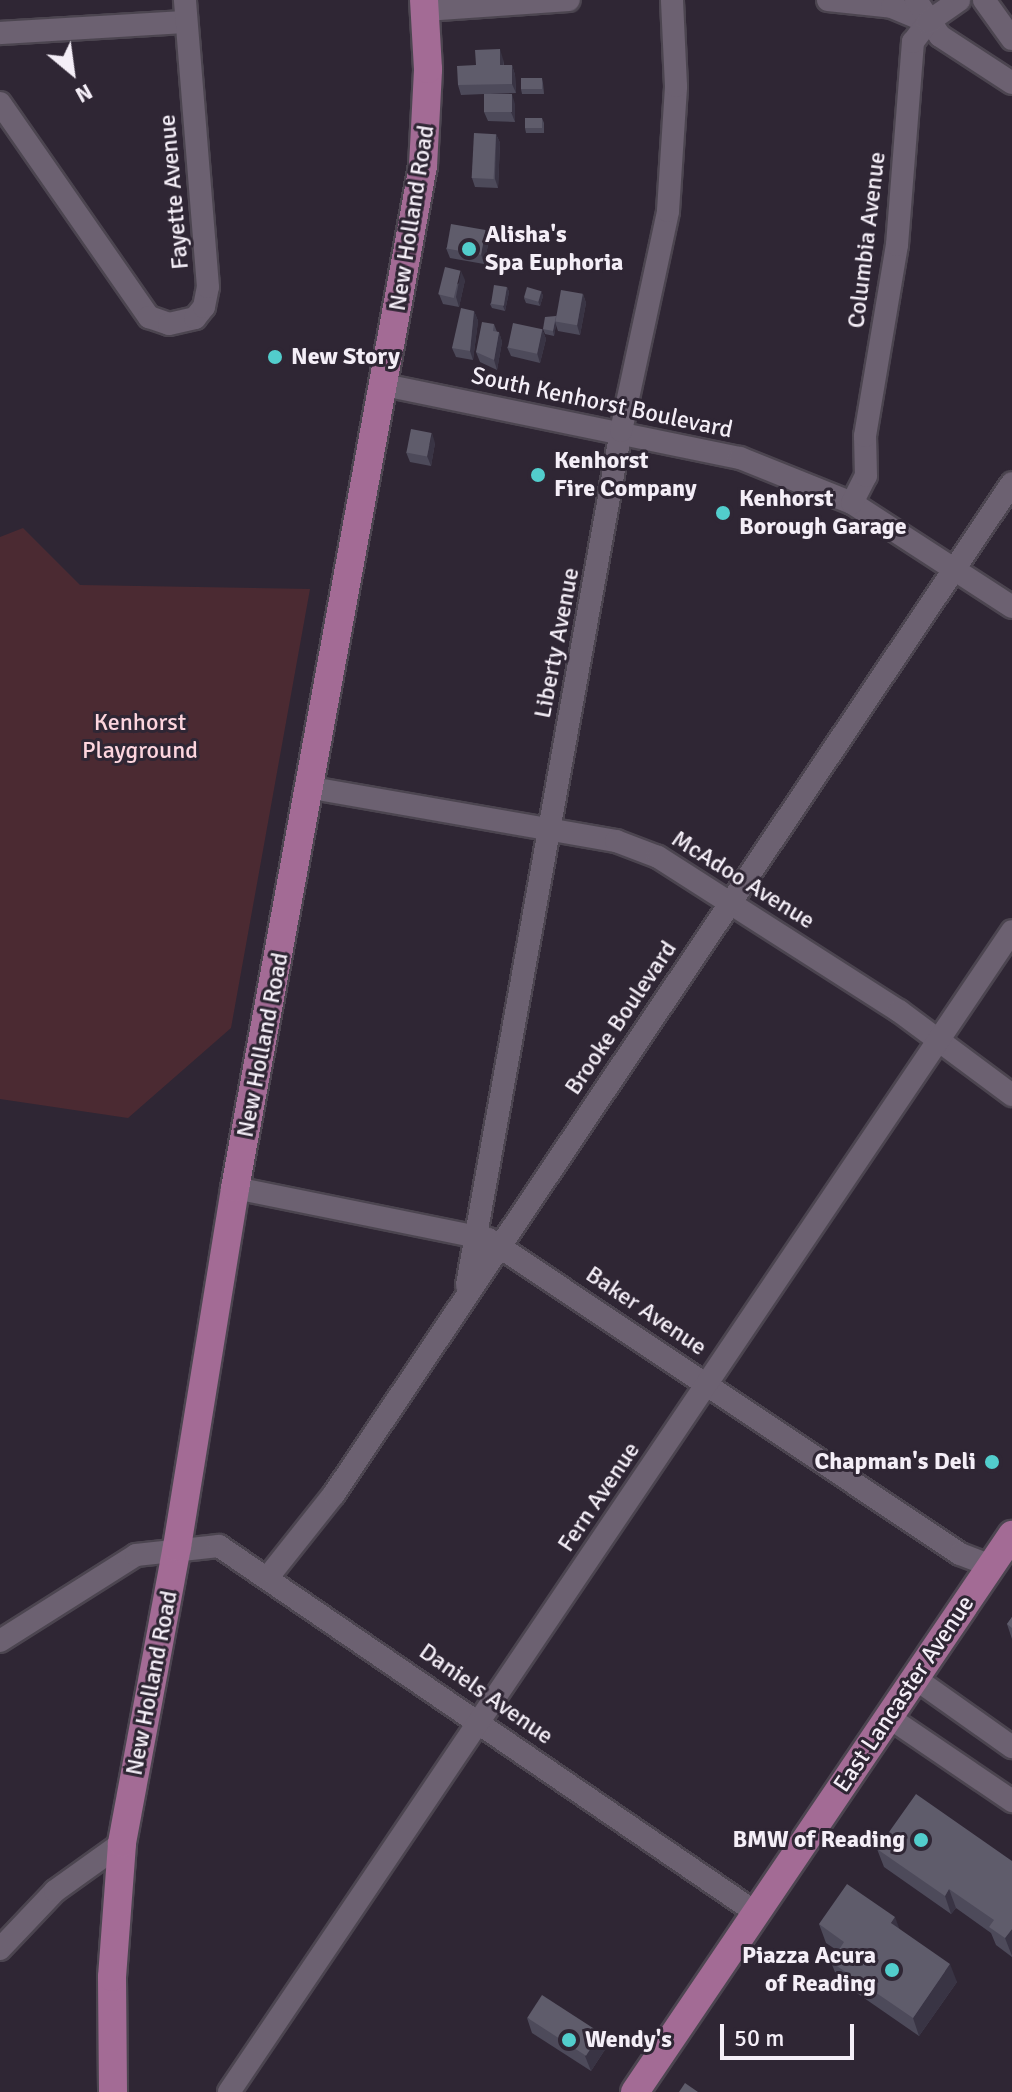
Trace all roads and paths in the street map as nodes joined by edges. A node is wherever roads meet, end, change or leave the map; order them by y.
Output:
1 (569, 0) edge
2 (672, 0) edge
3 (828, 0) edge
4 (916, 0) edge
5 (959, 0) edge
6 (984, 0) edge
7 (424, 5) edge
8 (186, 11) edge
9 (928, 22) junction
10 (0, 33) edge
11 (1012, 39) edge
12 (1012, 83) edge
13 (0, 103) edge
14 (384, 385) junction
15 (621, 431) junction
16 (1012, 483) edge
17 (852, 503) junction
18 (954, 569) junction
19 (1012, 607) edge
20 (312, 788) junction
21 (548, 833) junction
22 (732, 900) junction
23 (1012, 931) edge
24 (941, 1038) junction
25 (1012, 1095) edge
26 (235, 1188) junction
27 (475, 1234) junction
28 (498, 1245) junction
29 (466, 1294) junction
30 (707, 1384) junction
31 (1012, 1535) edge
32 (177, 1547) junction
33 (991, 1566) junction
34 (268, 1577) junction
35 (0, 1641) edge
36 (916, 1679) junction
37 (890, 1718) junction
38 (479, 1722) junction
39 (1012, 1747) edge
40 (1012, 1801) edge
41 (122, 1843) junction
42 (755, 1912) junction
43 (0, 1949) edge
44 (113, 2092) edge
45 (229, 2092) edge
46 (635, 2092) edge

1 - 7 street
2 - 15 street, Liberty Avenue
3 - 9 street
4 - 9 street
5 - 9 street, Columbia Avenue
6 - 11 street
7 - 14 main road, New Holland Road
8 - 10 street
8 - 13 street, Fayette Avenue
9 - 12 street
9 - 17 street, Columbia Avenue
14 - 15 street, South Kenhorst Boulevard
14 - 20 main road, New Holland Road
15 - 17 street, South Kenhorst Boulevard
15 - 21 street, Liberty Avenue
16 - 18 street, Brooke Boulevard
17 - 18 street, South Kenhorst Boulevard
18 - 19 street, South Kenhorst Boulevard
18 - 22 street, Brooke Boulevard
20 - 21 street, McAdoo Avenue
20 - 26 main road, New Holland Road
21 - 22 street, McAdoo Avenue
21 - 27 street, Liberty Avenue
22 - 24 street, McAdoo Avenue
22 - 28 street, Brooke Boulevard
23 - 24 street, Fern Avenue
24 - 25 street, McAdoo Avenue
24 - 30 street, Fern Avenue
26 - 27 street, Baker Avenue
26 - 32 main road, New Holland Road
27 - 28 street, Baker Avenue
27 - 29 street, Liberty Avenue
28 - 29 street, Brooke Boulevard
28 - 30 street, Baker Avenue
29 - 34 street, Brooke Boulevard
30 - 33 street, Baker Avenue
30 - 38 street, Fern Avenue
31 - 33 main road, East Lancaster Avenue
32 - 34 street, Daniels Avenue
32 - 35 street, Daniels Avenue
32 - 41 main road, New Holland Road
33 - 36 main road, East Lancaster Avenue
34 - 38 street, Daniels Avenue
36 - 37 main road, East Lancaster Avenue
36 - 39 street
37 - 40 street
37 - 42 main road, East Lancaster Avenue
38 - 42 street, Daniels Avenue
38 - 45 street, Fern Avenue
41 - 43 street
41 - 44 main road, New Holland Road
42 - 46 main road, East Lancaster Avenue

